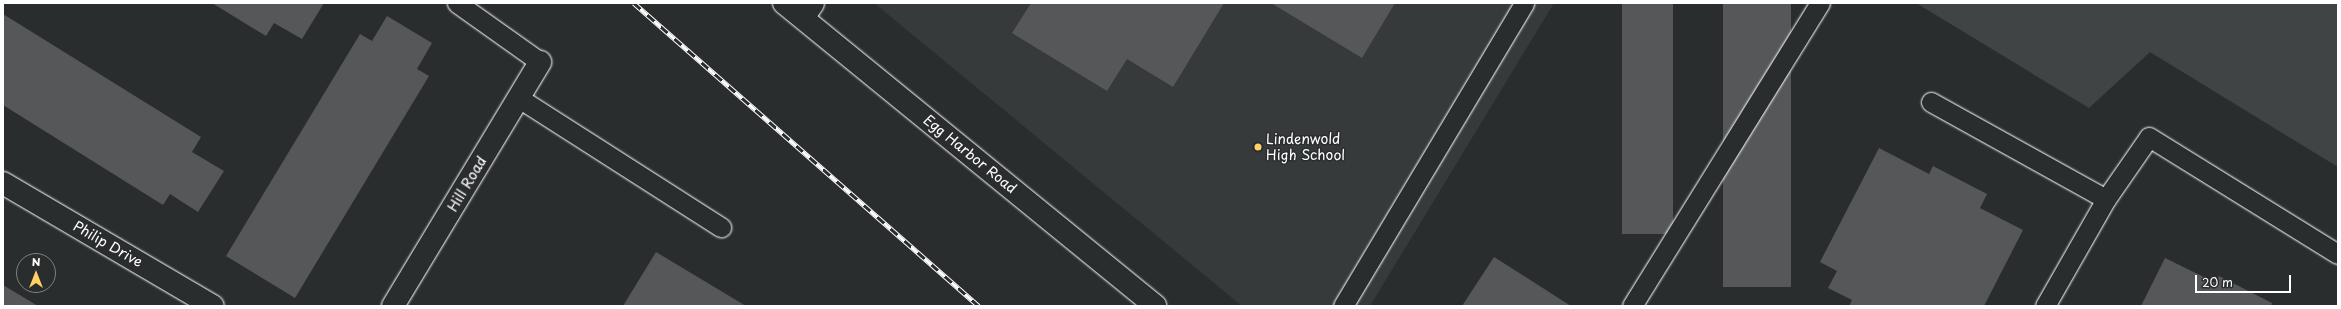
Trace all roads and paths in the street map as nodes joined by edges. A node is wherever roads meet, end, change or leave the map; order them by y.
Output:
1 (457, 3) edge
2 (784, 3) edge
3 (1524, 3) edge
4 (1820, 3) edge
5 (808, 11) edge
6 (540, 62) joint
7 (519, 98) junction
8 (1931, 102) dead end
9 (3, 183) edge
10 (2106, 199) junction
11 (721, 226) dead end
12 (2338, 254) edge
13 (213, 306) edge
14 (393, 306) edge
15 (1155, 306) edge
16 (1343, 306) edge
17 (1632, 306) edge
18 (2045, 306) edge

1 - 6 lane
2 - 5 street, Egg Harbor Road
3 - 16 lane
4 - 17 lane
5 - 15 street, Egg Harbor Road
6 - 7 street, Hill Road
7 - 11 lane
7 - 14 street, Hill Road
8 - 10 lane
9 - 13 street, Philip Drive
10 - 12 lane
10 - 18 lane

